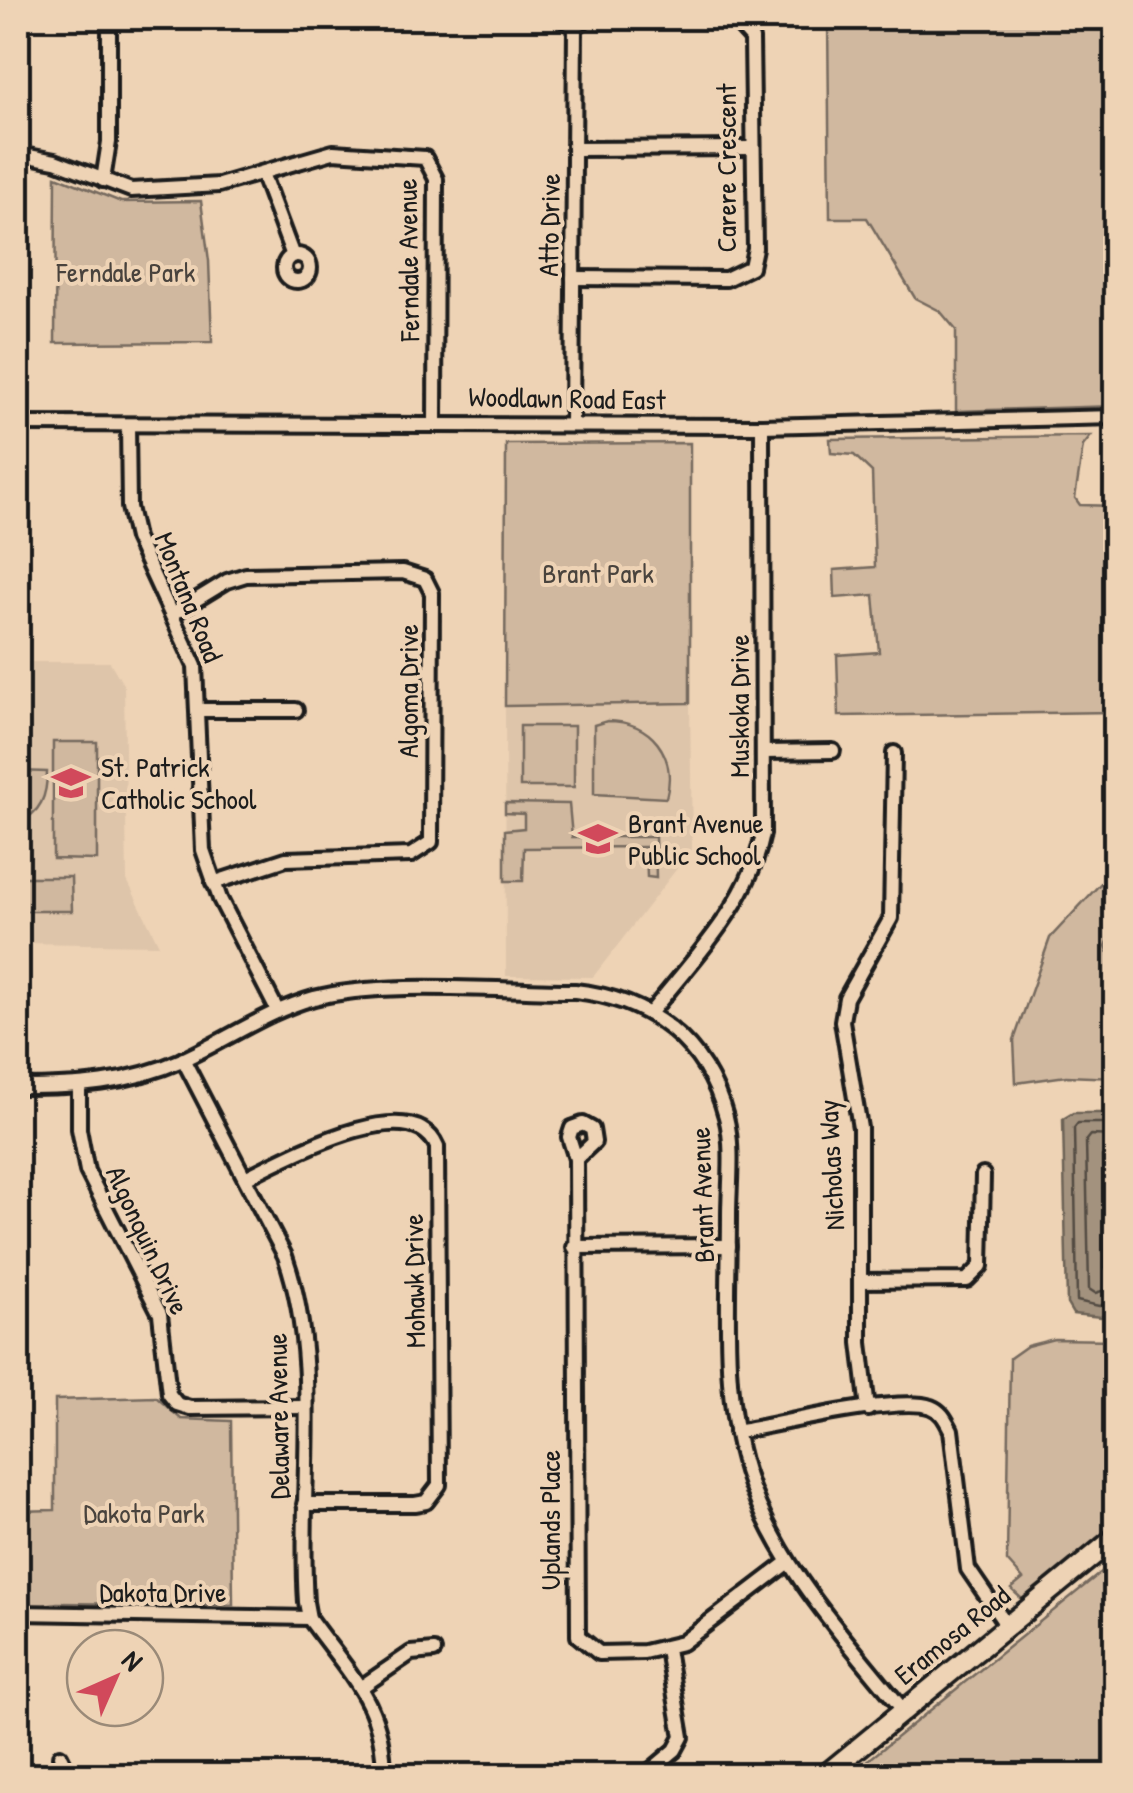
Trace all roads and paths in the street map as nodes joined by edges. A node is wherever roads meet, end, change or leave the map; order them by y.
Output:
1 (109, 18) edge
2 (562, 18) edge
3 (586, 18) edge
4 (733, 18) edge
5 (575, 28) junction
6 (575, 148) junction
7 (752, 148) junction
8 (18, 154) edge
9 (262, 173) junction
10 (102, 180) junction
11 (293, 256) dead end
12 (573, 278) junction
13 (1116, 418) edge
14 (435, 422) junction
15 (18, 424) edge
16 (572, 424) junction
17 (128, 425) junction
18 (762, 426) junction
19 (173, 614) junction
20 (199, 710) junction
21 (296, 710) dead end
22 (833, 751) dead end
23 (765, 752) junction
24 (894, 752) dead end
25 (214, 884) junction
26 (277, 1010) junction
27 (652, 1011) junction
28 (183, 1060) junction
29 (18, 1087) edge
30 (80, 1087) junction
31 (576, 1159) dead end
32 (983, 1175) dead end
33 (246, 1178) junction
34 (729, 1246) junction
35 (574, 1247) junction
36 (860, 1282) junction
37 (304, 1407) junction
38 (868, 1409) junction
39 (736, 1432) junction
40 (304, 1504) junction
41 (1116, 1537) edge
42 (787, 1563) junction
43 (18, 1613) edge
44 (309, 1618) junction
45 (1007, 1626) junction
46 (668, 1648) junction
47 (434, 1651) dead end
48 (360, 1688) junction
49 (903, 1710) junction
50 (60, 1756) dead end
51 (70, 1776) edge
52 (384, 1776) edge
53 (644, 1776) edge
54 (824, 1776) edge

1 - 10 street
2 - 5 street
3 - 5 street
4 - 7 street, Carere Crescent
5 - 6 street, Atto Drive
6 - 7 street
6 - 12 street, Atto Drive
7 - 12 street, Carere Crescent
8 - 10 street, Ferndale Avenue
9 - 10 street, Ferndale Avenue
9 - 11 street
9 - 14 street, Ferndale Avenue
12 - 16 street, Atto Drive
13 - 18 street, Woodlawn Road East
14 - 16 street, Woodlawn Road East
14 - 17 street, Woodlawn Road East
15 - 17 street, Woodlawn Road East
16 - 18 street, Woodlawn Road East
17 - 19 street, Montana Road
18 - 23 street, Muskoka Drive
19 - 20 street, Montana Road
19 - 25 street, Algoma Drive
20 - 21 street
20 - 25 street, Montana Road
22 - 23 street
23 - 27 street, Muskoka Drive
24 - 36 street, Nicholas Way
25 - 26 street, Montana Road
26 - 27 street, Brant Avenue
26 - 28 street, Brant Avenue
27 - 34 street, Brant Avenue
28 - 30 street, Brant Avenue
28 - 33 street, Delaware Avenue
29 - 30 street, Brant Avenue
30 - 37 street, Algonquin Drive
31 - 35 street, Uplands Place
32 - 36 street
33 - 37 street, Delaware Avenue
33 - 40 street, Mohawk Drive
34 - 35 street
34 - 39 street, Brant Avenue
35 - 46 street, Uplands Place
36 - 38 street, Nicholas Way
37 - 40 street, Delaware Avenue
38 - 39 street
38 - 45 street
39 - 42 street, Brant Avenue
40 - 44 street, Delaware Avenue
41 - 45 main road, Eramosa Road
42 - 46 street, Uplands Place
42 - 49 street, Brant Avenue
43 - 44 street, Dakota Drive
44 - 48 street
45 - 49 main road, Eramosa Road
46 - 53 street
47 - 48 street
48 - 52 street
49 - 54 main road, Eramosa Road
50 - 51 street

